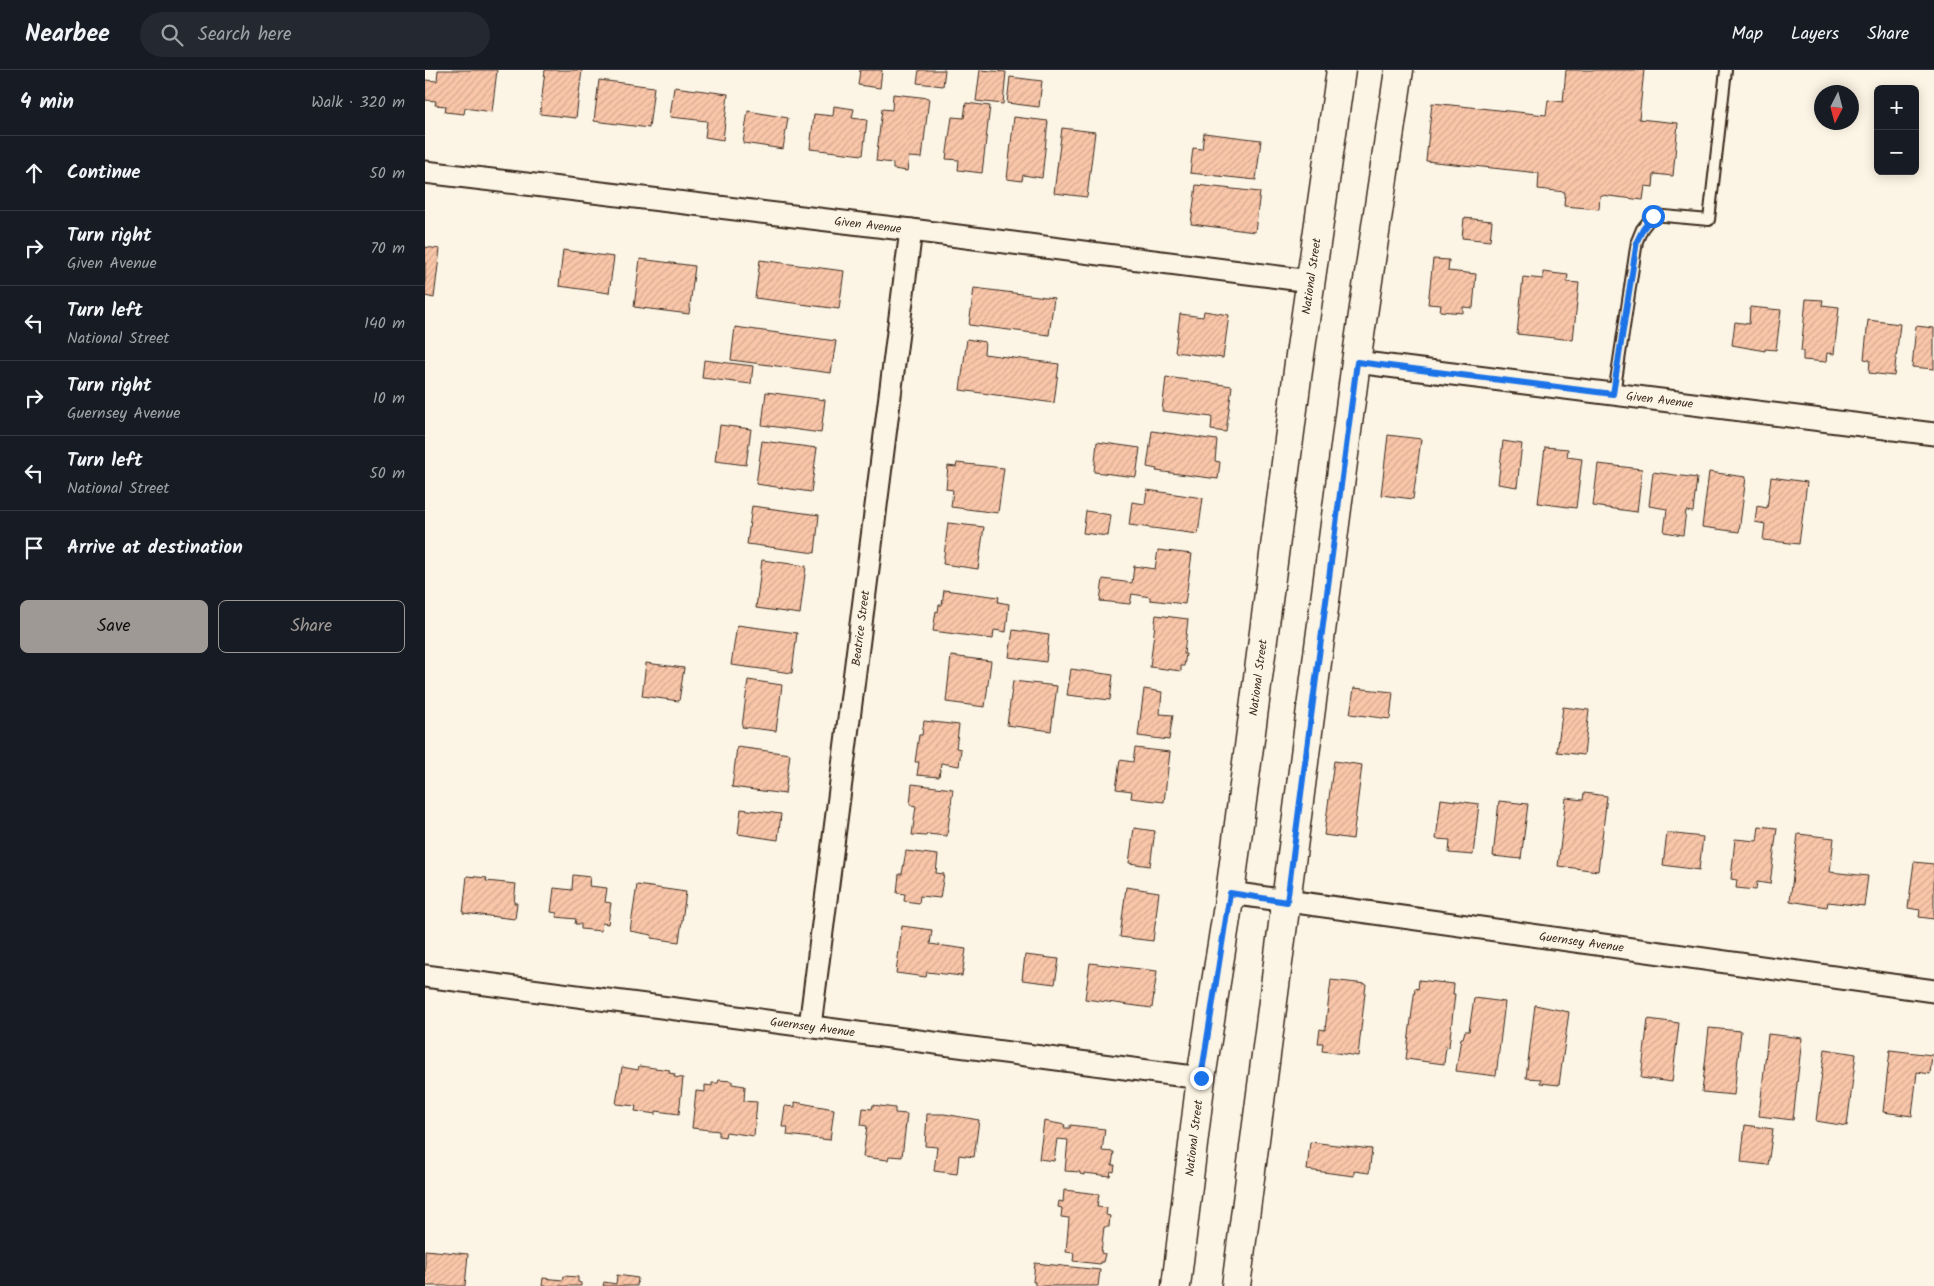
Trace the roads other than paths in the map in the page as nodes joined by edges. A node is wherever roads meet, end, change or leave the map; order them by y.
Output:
1 (1341, 70) edge
2 (1399, 70) edge
3 (1726, 70) edge
4 (425, 172) edge
5 (911, 230) junction
6 (1310, 281) junction
7 (1357, 362) junction
8 (1613, 394) junction
9 (1934, 434) edge
10 (1230, 893) junction
11 (1287, 902) junction
12 (425, 976) edge
13 (1934, 990) edge
14 (810, 1026) junction
15 (1201, 1078) junction
16 (1176, 1286) edge
17 (1236, 1286) edge

1 - 6 main road, National Street
2 - 7 main road
3 - 8 lane
4 - 5 street, Given Avenue
5 - 6 street, Given Avenue
5 - 14 street, Beatrice Street
6 - 10 main road, National Street
7 - 8 street, Given Avenue
7 - 11 main road
8 - 9 street, Given Avenue
10 - 11 street, Guernsey Avenue
10 - 15 main road, National Street
11 - 13 street, Guernsey Avenue
11 - 17 main road
12 - 14 street, Guernsey Avenue
14 - 15 street, Guernsey Avenue
15 - 16 main road, National Street

